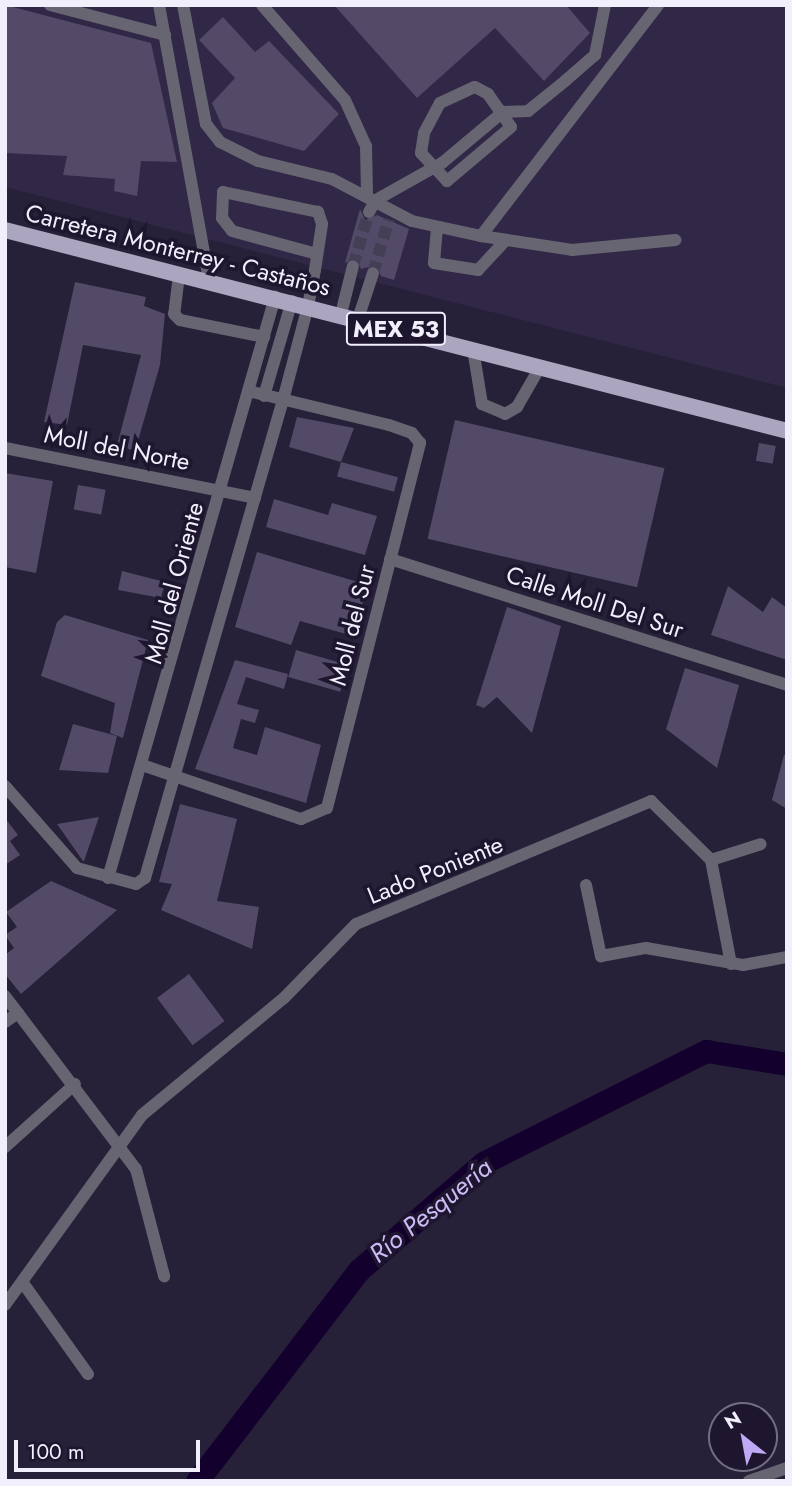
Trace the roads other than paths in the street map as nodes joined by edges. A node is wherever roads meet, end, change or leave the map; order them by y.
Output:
1 (50, 5) edge
2 (159, 5) edge
3 (183, 5) edge
4 (262, 5) edge
5 (606, 5) edge
6 (657, 5) edge
7 (165, 36) junction
8 (503, 112) junction
9 (432, 168) junction
10 (396, 191) junction
11 (371, 197) junction
12 (369, 212) tunnel mouth
13 (390, 215) junction
14 (437, 228) junction
15 (5, 230) edge
16 (481, 236) junction
17 (676, 240) dead end
18 (504, 242) junction
19 (317, 254) junction
20 (353, 266) tunnel mouth
21 (373, 273) tunnel mouth
22 (179, 275) junction
23 (209, 281) junction
24 (275, 297) junction
25 (292, 302) junction
26 (308, 306) junction
27 (341, 314) junction
28 (358, 319) junction
29 (264, 337) junction
30 (473, 349) junction
31 (540, 367) junction
32 (248, 391) junction
33 (264, 396) junction
34 (284, 400) junction
35 (787, 431) edge
36 (5, 449) edge
37 (222, 489) junction
38 (255, 498) junction
39 (390, 559) junction
40 (787, 685) edge
41 (145, 766) junction
42 (178, 776) junction
43 (5, 786) edge
44 (761, 844) dead end
45 (710, 860) junction
46 (108, 878) junction
47 (586, 885) dead end
48 (787, 957) edge
49 (731, 964) junction
50 (5, 996) edge
51 (18, 1013) junction
52 (5, 1022) edge
53 (75, 1084) junction
54 (119, 1142) junction
55 (5, 1147) edge
56 (164, 1276) dead end
57 (23, 1283) junction
58 (5, 1305) edge
59 (88, 1374) dead end
60 (787, 1468) edge
61 (750, 1481) edge

1 - 7 street
2 - 7 street
3 - 11 street
4 - 11 street
5 - 8 street
6 - 16 street
7 - 23 street
8 - 9 street
8 - 9 street
8 - 9 street
9 - 10 street
10 - 11 street
10 - 13 street
11 - 12 street
11 - 13 street
13 - 14 street
14 - 16 street
14 - 18 street
15 - 22 main road, Carretera Monterrey - Castaños / MEX 53
16 - 18 street
17 - 18 street
19 - 19 street
19 - 26 street
20 - 27 street
21 - 28 street
22 - 23 main road, Carretera Monterrey - Castaños / MEX 53
22 - 29 street
23 - 24 main road, Carretera Monterrey - Castaños / MEX 53
24 - 25 main road, Carretera Monterrey - Castaños / MEX 53
24 - 29 street, Moll del Oriente
25 - 26 main road, Carretera Monterrey - Castaños / MEX 53
25 - 33 street
26 - 27 main road, Carretera Monterrey - Castaños / MEX 53
26 - 34 street
27 - 28 main road, Carretera Monterrey - Castaños / MEX 53
28 - 30 main road, Carretera Monterrey - Castaños / MEX 53
29 - 32 street, Moll del Oriente
30 - 31 main road, Carretera Monterrey - Castaños / MEX 53
30 - 31 street
31 - 35 main road, Carretera Monterrey - Castaños / MEX 53
32 - 33 street, Moll del Sur
32 - 37 street, Moll del Oriente
33 - 34 street, Moll del Sur
34 - 38 street
34 - 39 street, Moll del Sur
36 - 37 street, Moll del Norte
37 - 38 street, Moll del Norte
37 - 41 street, Moll del Oriente
38 - 42 street
39 - 40 street, Calle Moll Del Sur
39 - 42 street, Moll del Sur
41 - 42 street, Moll del Sur
41 - 46 street, Moll del Oriente
42 - 46 street
43 - 46 street
44 - 45 street
45 - 49 street
45 - 54 street, Lado Poniente
47 - 49 street
48 - 49 street
50 - 51 street
51 - 52 street
51 - 53 street
53 - 54 street
53 - 55 street
54 - 56 street
54 - 57 street
57 - 58 street
57 - 59 street
60 - 61 street

